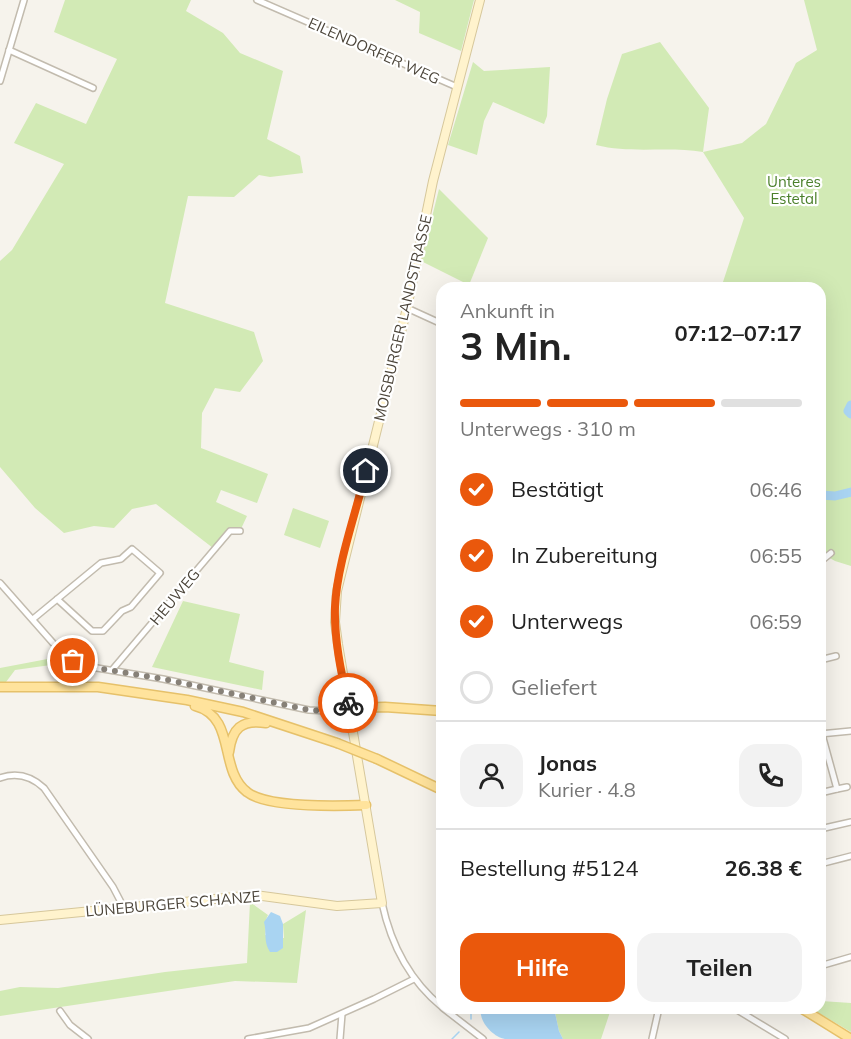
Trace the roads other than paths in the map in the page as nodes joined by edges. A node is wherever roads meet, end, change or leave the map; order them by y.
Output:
1 (24, 0) edge
2 (257, 0) edge
3 (480, 0) edge
4 (9, 50) junction
5 (0, 81) edge
6 (458, 87) junction
7 (93, 88) dead end
8 (407, 308) junction
9 (436, 321) edge
10 (240, 531) dead end
11 (831, 553) dead end
12 (826, 557) edge
13 (0, 583) edge
14 (57, 599) junction
15 (33, 619) junction
16 (836, 656) dead end
17 (826, 658) edge
18 (112, 670) junction
19 (0, 687) edge
20 (139, 692) junction
21 (349, 708) junction
22 (436, 711) edge
23 (851, 731) edge
24 (826, 732) edge
25 (309, 733) junction
26 (826, 750) edge
27 (229, 753) junction
28 (0, 778) edge
29 (422, 779) junction
30 (436, 780) edge
31 (436, 787) edge
32 (847, 787) dead end
33 (837, 789) junction
34 (826, 792) edge
35 (366, 805) junction
36 (851, 822) edge
37 (826, 828) edge
38 (851, 856) edge
39 (826, 862) edge
40 (382, 903) junction
41 (124, 908) junction
42 (0, 920) edge
43 (851, 957) edge
44 (826, 964) edge
45 (414, 979) junction
46 (436, 1001) edge
47 (60, 1011) dead end
48 (342, 1014) junction
49 (451, 1014) edge
50 (658, 1014) edge
51 (744, 1014) edge
52 (811, 1014) edge
53 (88, 1039) edge
54 (248, 1039) edge
55 (340, 1039) edge
56 (483, 1039) edge
57 (652, 1039) edge
58 (785, 1039) edge
59 (851, 1039) edge

1 - 4 street
2 - 6 street, EILENDORFER WEG
3 - 6 main road, MOISBURGER LANDSTRASSE
4 - 5 street
4 - 7 street
6 - 8 main road, MOISBURGER LANDSTRASSE
8 - 9 street
8 - 21 main road, MOISBURGER LANDSTRASSE
10 - 18 street, HEUWEG
11 - 12 street
13 - 15 street
14 - 14 street
14 - 15 street
15 - 18 street
16 - 17 street
18 - 21 street
19 - 20 main road
20 - 25 main road
20 - 27 main road
21 - 22 main road
21 - 35 main road
23 - 24 street
25 - 27 main road
25 - 29 main road, bridge
26 - 33 street
27 - 35 main road
28 - 41 street
29 - 30 main road
29 - 31 main road
32 - 33 street
33 - 34 street
35 - 40 main road
36 - 37 street
38 - 39 street
40 - 41 main road, LÜNEBURGER SCHANZE
40 - 45 street
41 - 42 main road, LÜNEBURGER SCHANZE
43 - 44 street
45 - 46 street
45 - 48 street
47 - 53 street
48 - 54 street
48 - 55 street
49 - 56 street
50 - 57 street
51 - 58 street
52 - 59 main road

